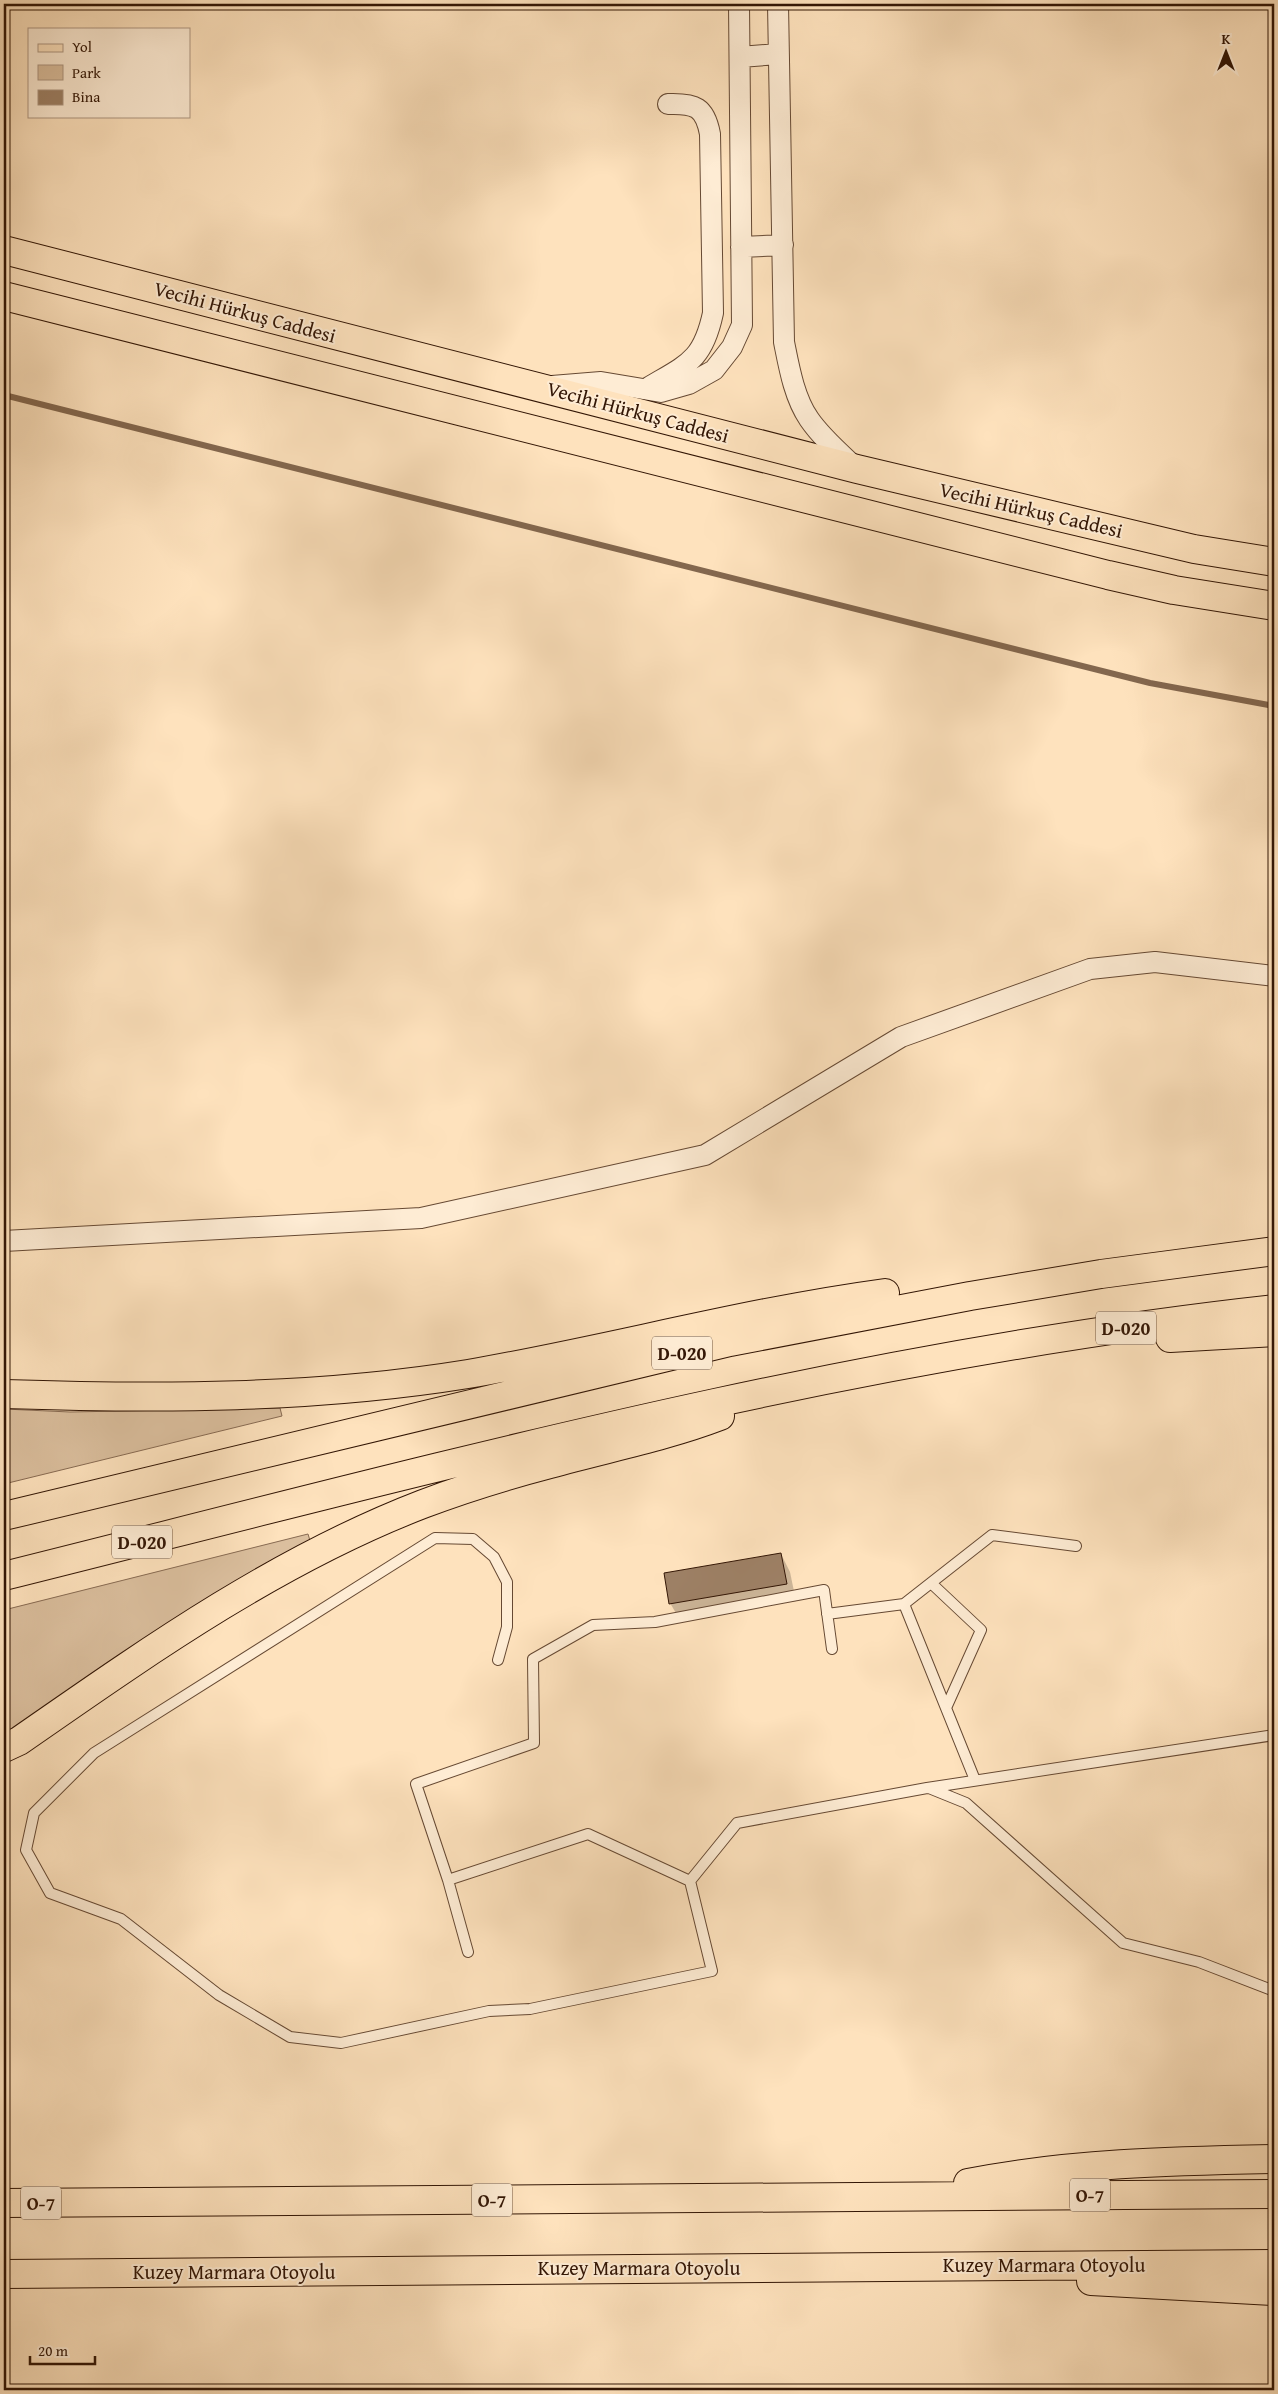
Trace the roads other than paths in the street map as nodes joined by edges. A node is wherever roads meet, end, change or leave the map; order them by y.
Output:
1 (739, 4) edge
2 (778, 4) edge
3 (778, 54) junction
4 (740, 57) junction
5 (668, 104) dead end
6 (783, 245) junction
7 (741, 247) junction
8 (4, 250) edge
9 (4, 296) edge
10 (541, 386) junction
11 (643, 390) junction
12 (857, 469) junction
13 (1274, 562) edge
14 (1274, 606) edge
15 (1274, 976) edge
16 (4, 1241) edge
17 (1274, 1251) edge
18 (1100, 1274) junction
19 (1274, 1309) edge
20 (1274, 1332) edge
21 (979, 1351) junction
22 (814, 1381) junction
23 (4, 1394) edge
24 (4, 1516) edge
25 (1076, 1546) dead end
26 (4, 1576) edge
27 (931, 1583) junction
28 (904, 1604) junction
29 (828, 1614) junction
30 (832, 1650) dead end
31 (498, 1660) dead end
32 (946, 1708) junction
33 (1274, 1735) edge
34 (4, 1748) edge
35 (975, 1780) junction
36 (927, 1788) junction
37 (448, 1880) junction
38 (690, 1881) junction
39 (468, 1952) dead end
40 (1274, 1991) edge
41 (1274, 2159) edge
42 (1274, 2194) edge
43 (906, 2196) junction
44 (4, 2203) edge
45 (1274, 2264) edge
46 (963, 2266) junction
47 (4, 2274) edge
48 (1274, 2291) edge

1 - 4 street
2 - 3 street
3 - 4 street
3 - 6 street
4 - 7 street
5 - 11 street
6 - 7 street
6 - 12 street
7 - 11 street
8 - 10 main road, Vecihi Hürkuş Caddesi
9 - 14 main road
10 - 11 street
10 - 12 main road, Vecihi Hürkuş Caddesi
12 - 13 main road, Vecihi Hürkuş Caddesi
15 - 16 street
17 - 18 main road, D-020
18 - 23 main road
18 - 24 main road, D-020
19 - 21 main road, D-020
20 - 21 main road
21 - 22 main road, D-020
22 - 26 main road, D-020
22 - 34 main road
25 - 27 lane
27 - 28 lane
27 - 32 lane
28 - 29 lane
28 - 32 lane
29 - 30 lane
29 - 37 lane
31 - 38 lane
32 - 35 lane
33 - 35 lane
35 - 36 lane
36 - 38 lane
36 - 40 lane
37 - 38 lane
37 - 39 lane
41 - 43 main road
42 - 43 main road, O-7
43 - 44 main road, O-7
45 - 46 main road, Kuzey Marmara Otoyolu
46 - 47 main road, Kuzey Marmara Otoyolu
46 - 48 main road

